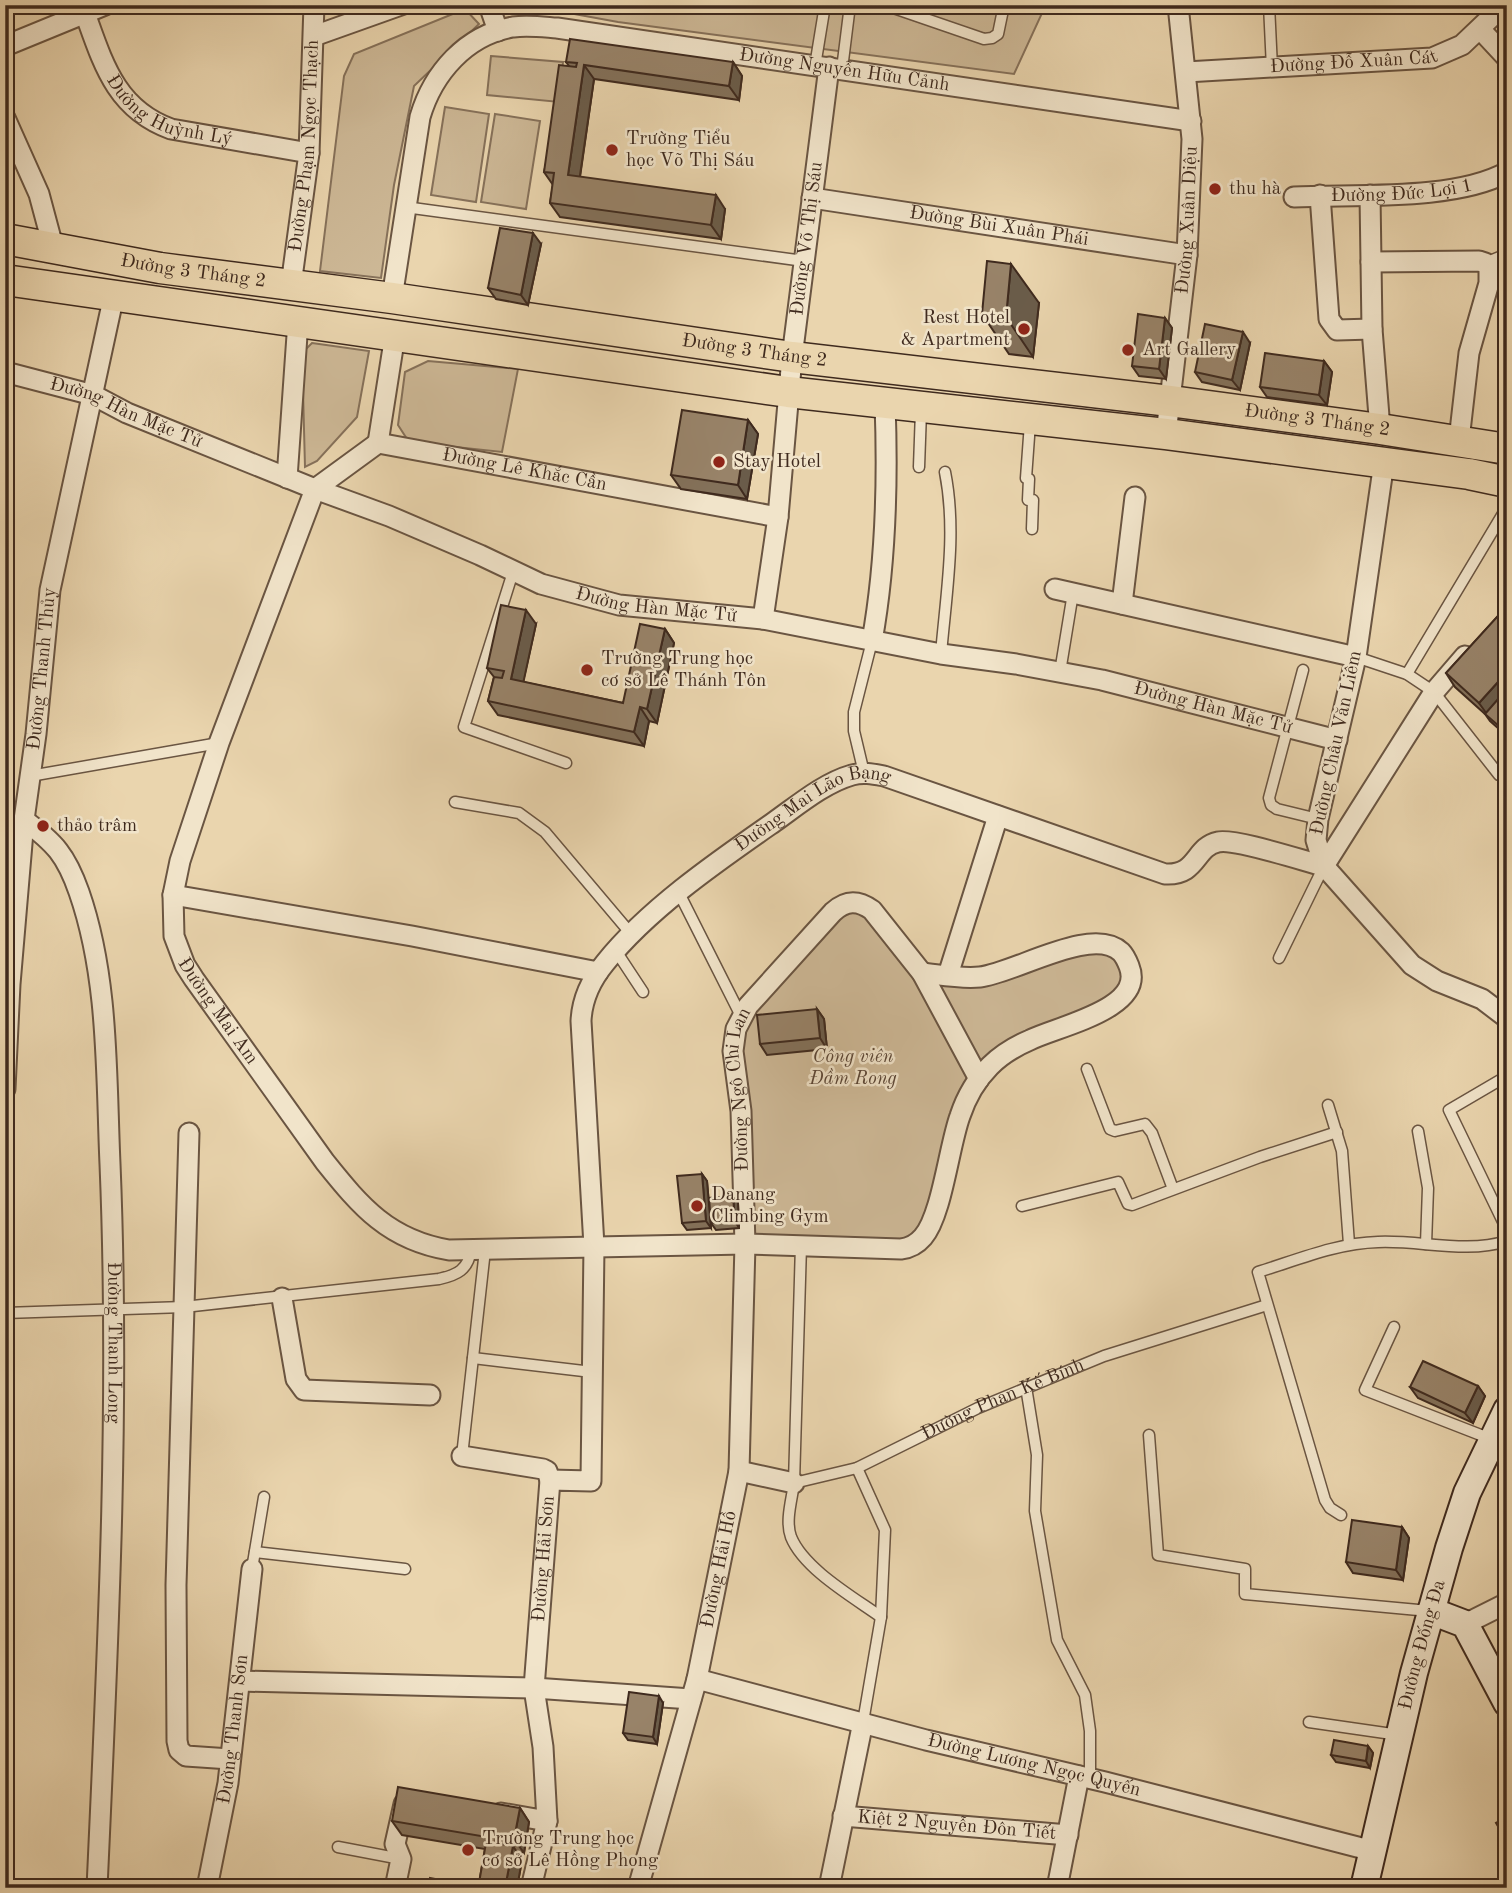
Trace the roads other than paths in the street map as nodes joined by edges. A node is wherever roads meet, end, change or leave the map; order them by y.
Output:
1 (105, 5) edge
2 (314, 5) edge
3 (401, 5) edge
4 (489, 5) edge
5 (825, 5) edge
6 (850, 5) edge
7 (885, 5) edge
8 (1004, 5) edge
9 (1178, 5) edge
10 (1269, 5) edge
11 (1504, 5) edge
12 (84, 9) edge
13 (1480, 29) junction
14 (498, 31) junction
15 (314, 36) junction
16 (5, 46) edge
17 (1507, 58) edge
18 (829, 67) junction
19 (1272, 68) junction
20 (1186, 72) junction
21 (5, 118) edge
22 (1191, 121) junction
23 (309, 153) junction
24 (1507, 172) edge
25 (1320, 195) junction
26 (1370, 195) junction
27 (1294, 197) dead end
28 (812, 198) junction
29 (405, 207) junction
30 (5, 239) edge
31 (54, 250) junction
32 (1507, 254) edge
33 (1187, 255) junction
34 (804, 261) junction
35 (1371, 262) junction
36 (1485, 263) junction
37 (5, 280) edge
38 (300, 286) junction
39 (114, 295) junction
40 (382, 297) junction
41 (301, 322) junction
42 (1372, 329) junction
43 (380, 333) junction
44 (792, 357) junction
45 (5, 372) edge
46 (788, 392) junction
47 (93, 395) junction
48 (1170, 401) junction
49 (885, 403) junction
50 (921, 407) junction
51 (1031, 419) junction
52 (1380, 429) junction
53 (1166, 434) junction
54 (1459, 440) junction
55 (378, 443) junction
56 (1507, 449) edge
57 (1384, 462) junction
58 (919, 467) dead end
59 (945, 472) dead end
60 (287, 478) junction
61 (1507, 482) edge
62 (315, 489) junction
63 (1135, 497) dead end
64 (1507, 507) edge
65 (778, 517) junction
66 (1032, 529) dead end
67 (513, 572) junction
68 (1064, 591) joint
69 (1122, 604) junction
70 (763, 620) junction
71 (1480, 639) edge
72 (872, 641) junction
73 (941, 654) junction
74 (1356, 657) junction
75 (1303, 670) dead end
76 (1060, 672) junction
77 (1407, 674) junction
78 (1434, 692) junction
79 (1287, 727) junction
80 (1337, 740) junction
81 (219, 743) junction
82 (566, 763) dead end
83 (1503, 771) edge
84 (864, 773) junction
85 (30, 776) junction
86 (456, 802) dead end
87 (998, 816) junction
88 (1318, 819) junction
89 (24, 820) junction
90 (1324, 866) junction
91 (679, 892) junction
92 (173, 895) junction
93 (11, 902) edge
94 (632, 934) junction
95 (616, 951) junction
96 (1279, 958) dead end
97 (598, 972) junction
98 (922, 973) junction
99 (948, 975) junction
100 (643, 992) dead end
101 (741, 1016) junction
102 (1507, 1018) edge
103 (1087, 1069) dead end
104 (1507, 1076) edge
105 (979, 1079) junction
106 (5, 1089) edge
107 (1328, 1105) dead end
108 (1418, 1131) dead end
109 (189, 1132) dead end
110 (1337, 1132) junction
111 (1173, 1189) junction
112 (1022, 1206) dead end
113 (1507, 1230) edge
114 (1507, 1241) edge
115 (745, 1244) junction
116 (801, 1244) junction
117 (1349, 1244) junction
118 (1426, 1244) junction
119 (594, 1246) junction
120 (478, 1250) junction
121 (282, 1298) junction
122 (1267, 1305) junction
123 (184, 1307) junction
124 (113, 1310) junction
125 (5, 1313) edge
126 (1394, 1327) dead end
127 (473, 1358) junction
128 (592, 1372) junction
129 (1026, 1387) junction
130 (430, 1395) dead end
131 (1507, 1410) edge
132 (1149, 1435) dead end
133 (1492, 1439) junction
134 (462, 1456) joint
135 (857, 1468) junction
136 (739, 1471) junction
137 (551, 1479) junction
138 (794, 1483) junction
139 (264, 1497) dead end
140 (1341, 1515) dead end
141 (254, 1561) junction
142 (405, 1569) dead end
143 (1507, 1603) edge
144 (1431, 1611) junction
145 (881, 1617) junction
146 (1465, 1624) junction
147 (697, 1679) junction
148 (240, 1681) junction
149 (534, 1688) junction
150 (691, 1699) junction
151 (1507, 1703) edge
152 (863, 1722) junction
153 (1309, 1722) dead end
154 (1400, 1735) junction
155 (230, 1759) junction
156 (1085, 1777) junction
157 (412, 1799) edge
158 (483, 1810) edge
159 (843, 1816) junction
160 (547, 1821) junction
161 (1068, 1835) junction
162 (338, 1847) dead end
163 (1373, 1851) junction
164 (401, 1859) junction
165 (97, 1888) edge
166 (208, 1888) edge
167 (395, 1888) edge
168 (531, 1888) edge
169 (638, 1888) edge
170 (829, 1888) edge
171 (1057, 1888) edge
172 (1364, 1888) edge

1 - 12 street
2 - 15 street, Đường Phạm Ngọc Thạch
3 - 15 street
4 - 14 street
5 - 18 lane
6 - 18 lane
7 - 8 lane
9 - 20 street, Đường Xuân Diệu
10 - 19 lane
11 - 13 street, Đường Đỗ Xuân Cát
12 - 16 street
12 - 23 street, Đường Huỳnh Lý
13 - 17 street
13 - 19 street, Đường Đỗ Xuân Cát
14 - 18 street, Đường Nguyễn Hữu Cảnh
14 - 29 street, Đường Nguyễn Hữu Cảnh
15 - 23 street, Đường Phạm Ngọc Thạch
18 - 22 street, Đường Nguyễn Hữu Cảnh
18 - 28 street, Đường Võ Thị Sáu
19 - 20 street, Đường Đỗ Xuân Cát
20 - 22 street, Đường Xuân Diệu
21 - 31 street
22 - 33 street, Đường Xuân Diệu
23 - 38 street, Đường Phạm Ngọc Thạch
24 - 26 street, Đường Đức Lợi 1
25 - 26 street, Đường Đức Lợi 1
25 - 27 street, Đường Đức Lợi 1
25 - 42 street
26 - 35 street
28 - 33 street, Đường Bùi Xuân Phái
28 - 34 street, Đường Võ Thị Sáu
29 - 34 lane
29 - 40 street, Đường Nguyễn Hữu Cảnh
30 - 31 main road, Đường 3 Tháng 2
31 - 38 main road, Đường 3 Tháng 2
32 - 36 lane
33 - 48 street, Đường Xuân Diệu
34 - 44 street, Đường Võ Thị Sáu
35 - 36 street
35 - 42 street
36 - 54 street
37 - 39 main road, Đường 3 Tháng 2
38 - 40 main road, Đường 3 Tháng 2
39 - 41 main road, Đường 3 Tháng 2
39 - 47 street, Đường Thanh Thủy
40 - 44 main road, Đường 3 Tháng 2
41 - 43 main road, Đường 3 Tháng 2
41 - 60 street
42 - 52 street
43 - 46 main road, Đường 3 Tháng 2
43 - 55 street
44 - 46 street, Đường Võ Thị Sáu
44 - 48 main road, Đường 3 Tháng 2
45 - 47 street, Đường Hàn Mặc Tử
46 - 49 main road, Đường 3 Tháng 2
46 - 65 street, Đường Võ Thị Sáu
47 - 60 street, Đường Hàn Mặc Tử
47 - 85 street, Đường Thanh Thủy
48 - 52 main road, Đường 3 Tháng 2
48 - 53 street, Đường Xuân Diệu
49 - 50 main road, Đường 3 Tháng 2
49 - 72 street
50 - 51 main road, Đường 3 Tháng 2
50 - 58 lane
51 - 53 main road, Đường 3 Tháng 2
51 - 66 lane
52 - 54 main road, Đường 3 Tháng 2
53 - 57 main road, Đường 3 Tháng 2
54 - 56 main road, Đường 3 Tháng 2
55 - 62 street
55 - 65 street, Đường Lê Khắc Cần
57 - 61 main road, Đường 3 Tháng 2
57 - 74 street, Đường Châu Văn Liêm
59 - 73 lane
60 - 62 street, Đường Hàn Mặc Tử
62 - 67 street, Đường Hàn Mặc Tử
62 - 81 street, Đường Mai Am
63 - 69 street
64 - 77 lane
65 - 70 street, Đường Võ Thị Sáu
67 - 70 street, Đường Hàn Mặc Tử
67 - 82 lane
68 - 69 street
68 - 76 lane
69 - 74 street
70 - 72 street, Đường Hàn Mặc Tử
71 - 78 street
72 - 73 street, Đường Hàn Mặc Tử
72 - 84 lane
73 - 76 street, Đường Hàn Mặc Tử
74 - 77 lane
74 - 80 street, Đường Châu Văn Liêm
75 - 79 lane
76 - 79 street, Đường Hàn Mặc Tử
77 - 78 lane
78 - 83 lane
78 - 90 street
79 - 80 street, Đường Hàn Mặc Tử
79 - 88 lane
80 - 88 street, Đường Châu Văn Liêm
81 - 85 lane
81 - 92 street, Đường Mai Am
84 - 87 street, Đường Mai Lão Bạng
84 - 91 street, Đường Mai Lão Bạng
85 - 89 street, Đường Thanh Thủy
86 - 94 lane
87 - 90 street, Đường Mai Lão Bạng
87 - 99 street
88 - 90 street, Đường Châu Văn Liêm
89 - 93 street, Đường Thanh Thủy
89 - 124 street, Đường Thanh Long
90 - 96 lane
90 - 102 street, Đường Châu Văn Liêm
91 - 94 street, Đường Mai Lão Bạng
91 - 101 lane
92 - 97 street
92 - 120 street, Đường Mai Am
93 - 106 street, Đường Thanh Thủy
94 - 95 street, Đường Mai Lão Bạng
95 - 97 street, Đường Mai Lão Bạng
95 - 100 lane
97 - 119 street, Đường Mai Lão Bạng
98 - 99 street
98 - 101 street, Đường Ngô Chi Lan
98 - 105 street, Đường Ngô Chi Lan
99 - 105 street
101 - 115 street, Đường Ngô Chi Lan
103 - 111 lane
104 - 113 lane
105 - 116 street
107 - 110 lane
108 - 118 lane
109 - 123 street
110 - 111 lane
110 - 117 lane
111 - 112 lane
114 - 118 lane
115 - 116 street
115 - 119 street, Đường Mai Am
115 - 136 street, Đường Hải Hồ
116 - 138 lane
117 - 118 lane
117 - 122 lane
119 - 120 street, Đường Mai Am
119 - 128 street, Đường Hải Sơn
120 - 121 lane
120 - 127 lane
121 - 123 lane
121 - 130 street
122 - 129 lane, Đường Phan Kế Bính
122 - 140 lane
123 - 124 lane
123 - 155 street
124 - 125 lane
124 - 165 street, Đường Thanh Long
126 - 133 lane
127 - 128 lane
127 - 134 lane
128 - 137 street, Đường Hải Sơn
129 - 135 lane, Đường Phan Kế Bính
129 - 156 lane
131 - 133 main road, Đường Đống Đa
132 - 144 lane
133 - 144 main road, Đường Đống Đa
134 - 137 street
135 - 138 lane, Đường Phan Kế Bính
135 - 145 lane
136 - 138 street, Đường Phan Kế Bính
136 - 147 street, Đường Hải Hồ
137 - 149 street, Đường Hải Sơn
138 - 145 lane
139 - 141 lane
141 - 142 lane
141 - 148 street, Đường Thanh Sơn
143 - 146 street
144 - 146 main road
144 - 154 main road, Đường Đống Đa
145 - 152 lane
146 - 151 main road
147 - 150 street, Đường Hải Hồ
147 - 152 street, Đường Lương Ngọc Quyến
148 - 149 street
148 - 155 street, Đường Thanh Sơn
149 - 150 street
149 - 160 street, Đường Hải Sơn
150 - 169 street, Đường Hải Hồ
152 - 156 street, Đường Lương Ngọc Quyến
152 - 159 street
153 - 154 lane
154 - 163 main road, Đường Đống Đa
155 - 166 street, Đường Thanh Sơn
156 - 161 street
156 - 163 street, Đường Lương Ngọc Quyến
157 - 164 street
158 - 160 street
159 - 161 street, Kiệt 2 Nguyễn Đôn Tiết
159 - 170 street
160 - 168 street, Đường Hải Sơn
161 - 171 street
162 - 164 lane
163 - 172 main road, Đường Đống Đa
164 - 167 street

